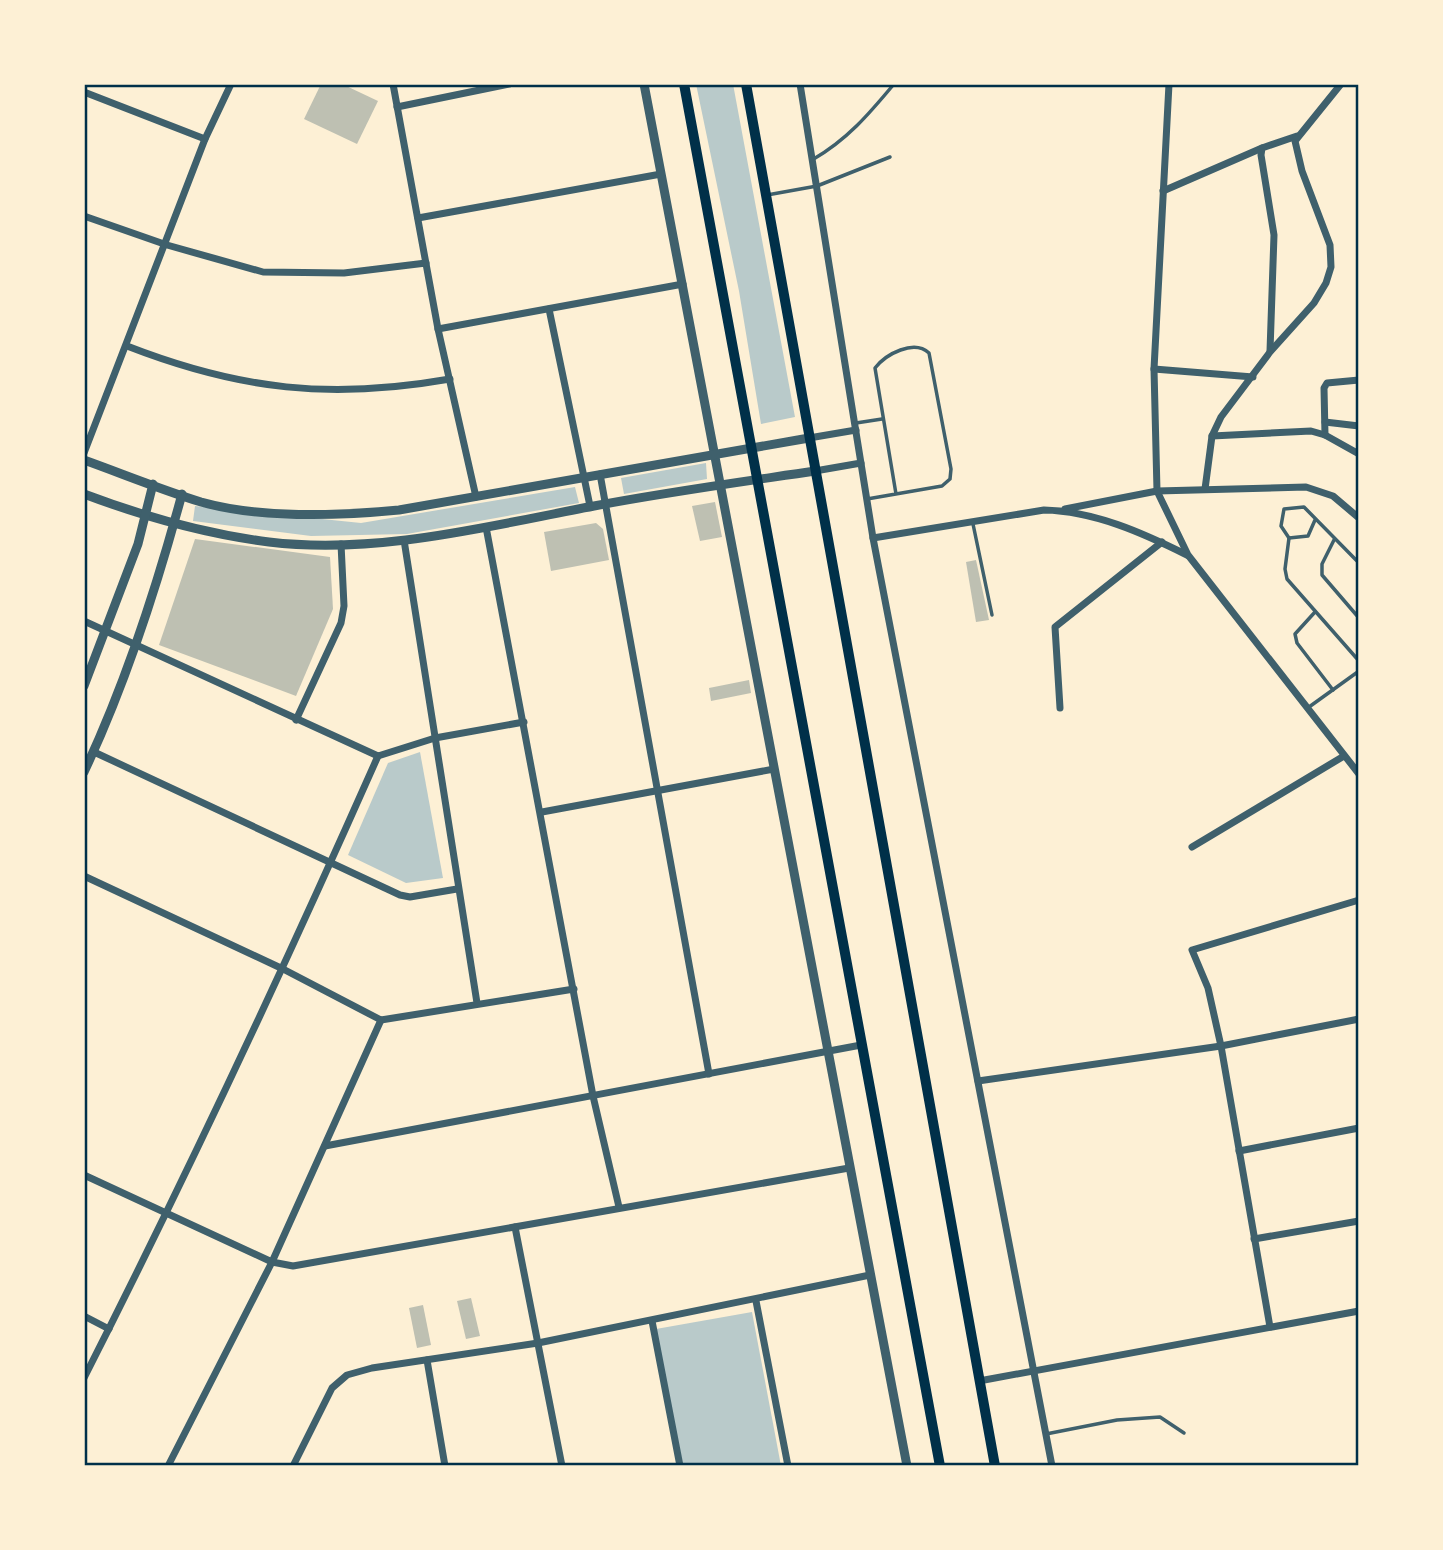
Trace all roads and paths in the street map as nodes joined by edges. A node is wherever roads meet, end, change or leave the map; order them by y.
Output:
1 (231, 84) edge
2 (393, 84) edge
3 (509, 84) edge
4 (644, 84) edge
5 (684, 84) edge
6 (746, 84) edge
7 (800, 84) edge
8 (894, 84) edge
9 (1169, 84) edge
10 (1341, 84) edge
11 (84, 92) edge
12 (397, 107) junction
13 (1297, 136) junction
14 (205, 139) junction
15 (1262, 148) junction
16 (890, 157) dead end
17 (812, 160) junction
18 (661, 174) junction
19 (817, 186) junction
20 (1163, 191) junction
21 (765, 195) junction
22 (84, 216) edge
23 (418, 218) junction
24 (167, 245) junction
25 (426, 263) junction
26 (683, 284) junction
27 (549, 309) junction
28 (438, 329) junction
29 (127, 346) junction
30 (1270, 352) junction
31 (1154, 369) junction
32 (1253, 377) junction
33 (450, 379) junction
34 (1359, 380) edge
35 (882, 419) junction
36 (1325, 422) junction
37 (856, 426) junction
38 (1359, 426) edge
39 (1325, 435) junction
40 (1212, 436) junction
41 (809, 438) junction
42 (752, 448) junction
43 (84, 453) edge
44 (1359, 454) edge
45 (715, 455) junction
46 (84, 460) edge
47 (861, 463) junction
48 (815, 471) junction
49 (600, 474) junction
50 (584, 477) junction
51 (758, 480) junction
52 (153, 484) junction
53 (721, 485) junction
54 (1205, 489) junction
55 (1157, 491) junction
56 (84, 494) edge
57 (182, 494) junction
58 (896, 494) junction
59 (476, 496) junction
60 (867, 499) junction
61 (606, 503) junction
62 (590, 506) junction
63 (1061, 510) junction
64 (145, 514) junction
65 (1359, 518) edge
66 (1315, 520) junction
67 (973, 522) junction
68 (174, 523) junction
69 (486, 527) junction
70 (873, 538) junction
71 (1289, 538) junction
72 (404, 540) junction
73 (1335, 540) junction
74 (1162, 542) junction
75 (341, 544) junction
76 (1188, 555) junction
77 (1359, 564) edge
78 (1315, 611) junction
79 (992, 615) dead end
80 (1359, 618) edge
81 (84, 621) edge
82 (105, 629) junction
83 (137, 644) junction
84 (1359, 661) edge
85 (1359, 671) edge
86 (84, 686) edge
87 (1333, 690) junction
88 (1060, 708) dead end
89 (1307, 708) junction
90 (296, 720) junction
91 (524, 722) junction
92 (435, 738) junction
93 (94, 752) junction
94 (1344, 755) junction
95 (378, 756) junction
96 (774, 769) junction
97 (84, 772) edge
98 (1359, 774) edge
99 (659, 792) junction
100 (542, 812) junction
101 (1192, 847) dead end
102 (330, 864) junction
103 (84, 876) edge
104 (457, 889) junction
105 (1359, 900) edge
106 (283, 969) junction
107 (574, 989) junction
108 (477, 1003) junction
109 (1359, 1019) edge
110 (381, 1020) junction
111 (861, 1045) junction
112 (1221, 1046) junction
113 (829, 1052) junction
114 (709, 1074) junction
115 (978, 1081) junction
116 (593, 1096) junction
117 (1359, 1128) edge
118 (325, 1146) junction
119 (1239, 1151) junction
120 (849, 1168) junction
121 (84, 1175) edge
122 (620, 1207) junction
123 (167, 1214) junction
124 (1359, 1221) edge
125 (515, 1227) junction
126 (1254, 1239) junction
127 (272, 1262) junction
128 (870, 1275) junction
129 (756, 1301) junction
130 (1359, 1311) edge
131 (84, 1317) edge
132 (652, 1321) junction
133 (1270, 1327) junction
134 (109, 1329) junction
135 (538, 1343) junction
136 (427, 1360) junction
137 (1034, 1369) junction
138 (84, 1378) edge
139 (979, 1381) junction
140 (1184, 1433) dead end
141 (1046, 1434) junction
142 (168, 1466) edge
143 (293, 1466) edge
144 (443, 1466) edge
145 (562, 1466) edge
146 (680, 1466) edge
147 (788, 1466) edge
148 (907, 1466) edge
149 (940, 1466) edge
150 (995, 1466) edge
151 (1052, 1466) edge

1 - 14 street
2 - 12 street
3 - 12 street
4 - 18 street
5 - 42 main road
6 - 21 main road
7 - 17 street
8 - 17 lane
9 - 20 street
10 - 13 street
11 - 14 street
12 - 23 street
13 - 15 street
13 - 30 street
14 - 24 street
15 - 20 street
15 - 30 street
16 - 19 lane
17 - 19 street
18 - 23 street
18 - 26 street
19 - 21 lane
19 - 37 street
20 - 31 street
21 - 41 main road
22 - 24 street
23 - 25 street
24 - 25 street
24 - 29 street
25 - 28 street
26 - 27 street
26 - 45 street
27 - 28 street
27 - 50 street
28 - 33 street
29 - 33 street
29 - 43 street
30 - 32 street
31 - 32 street
31 - 55 street
32 - 40 street
33 - 59 street
34 - 36 street
35 - 37 lane
35 - 58 lane
35 - 58 lane
36 - 38 street
36 - 39 street
37 - 41 street
37 - 47 street
39 - 40 street
39 - 44 street
40 - 54 street
41 - 42 street
41 - 48 main road
42 - 45 street
42 - 51 main road
45 - 49 street
45 - 53 street
46 - 52 street
47 - 48 street
47 - 60 street
48 - 51 street
48 - 139 main road
49 - 50 street
49 - 61 street
50 - 59 street
50 - 62 street
51 - 53 street
51 - 111 main road
52 - 57 street
52 - 64 street
53 - 61 street
53 - 96 street
54 - 55 street
54 - 65 street
55 - 63 street
55 - 76 street
56 - 64 street
57 - 59 street
57 - 68 street
58 - 60 lane
60 - 70 street
61 - 62 street
61 - 99 street
62 - 69 street
63 - 67 street
63 - 74 street
64 - 68 street
64 - 82 street
66 - 71 lane
66 - 71 lane
66 - 73 lane
67 - 70 street
67 - 79 lane
68 - 75 street
68 - 83 street
69 - 72 street
69 - 91 street
70 - 115 street
71 - 78 lane
72 - 75 street
72 - 92 street
73 - 77 lane
73 - 80 lane
74 - 76 street
74 - 88 street
75 - 90 street
76 - 89 street
78 - 84 lane
78 - 87 lane
81 - 82 street
82 - 83 street
82 - 86 street
83 - 90 street
83 - 93 street
85 - 87 lane
87 - 89 lane
89 - 94 street
90 - 95 street
91 - 92 street
91 - 100 street
92 - 95 street
92 - 104 street
93 - 97 street
93 - 102 street
94 - 98 street
94 - 101 street
95 - 102 street
96 - 99 street
96 - 113 street
99 - 100 street
99 - 114 street
100 - 107 street
102 - 104 street
102 - 106 street
103 - 106 street
104 - 108 street
105 - 112 street
106 - 110 street
106 - 123 street
107 - 108 street
107 - 116 street
108 - 110 street
109 - 112 street
110 - 118 street
111 - 113 street
111 - 149 main road
112 - 115 street
112 - 119 street
113 - 114 street
113 - 120 street
114 - 116 street
115 - 137 street
116 - 118 street
116 - 122 street
117 - 119 street
118 - 127 street
119 - 126 street
120 - 122 street
120 - 128 street
121 - 123 street
122 - 125 street
123 - 127 street
123 - 134 street
124 - 126 street
125 - 127 street
125 - 135 street
126 - 133 street
127 - 142 street
128 - 129 street
128 - 148 street
129 - 132 street
129 - 147 street
130 - 133 street
131 - 134 street
132 - 135 street
132 - 146 street
133 - 137 street
134 - 138 street
135 - 136 street
135 - 145 street
136 - 143 street
136 - 144 street
137 - 139 street
137 - 141 street
139 - 150 main road
140 - 141 lane
141 - 151 street

